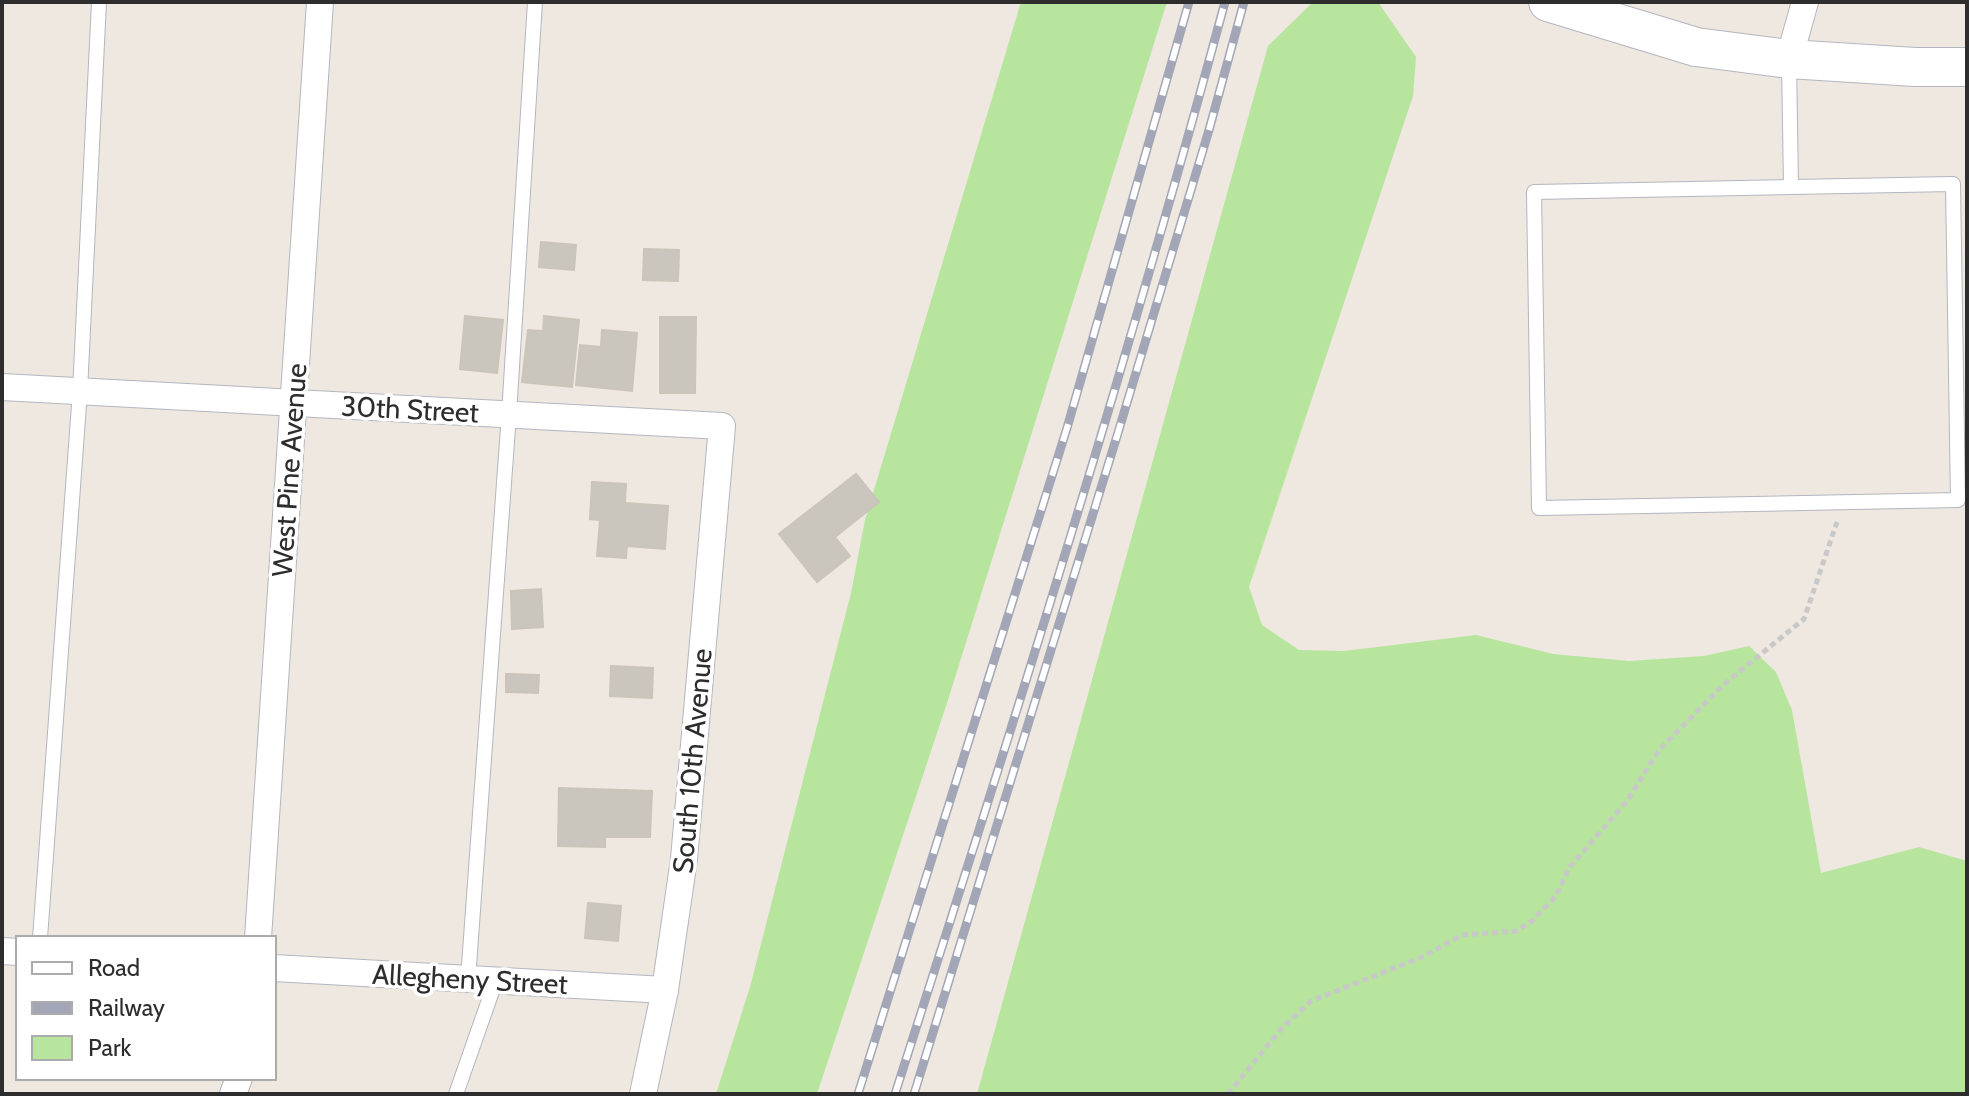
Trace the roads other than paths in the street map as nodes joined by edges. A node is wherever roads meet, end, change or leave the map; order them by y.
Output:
1 (99, 2) edge
2 (320, 2) edge
3 (535, 2) edge
4 (1548, 2) edge
5 (1805, 2) edge
6 (1789, 59) junction
7 (1967, 67) edge
8 (1791, 187) junction
9 (2, 387) edge
10 (80, 391) junction
11 (294, 403) junction
12 (509, 414) junction
13 (722, 426) joint
14 (40, 936) edge
15 (258, 936) edge
16 (276, 968) edge
17 (468, 979) junction
18 (496, 980) junction
19 (665, 990) junction
20 (456, 1094) edge
21 (643, 1094) edge

1 - 10 lane
2 - 11 street, West Pine Avenue
3 - 12 lane
4 - 6 main road
5 - 6 street
6 - 7 main road
6 - 8 lane
8 - 8 lane
9 - 10 street, 30th Street
10 - 11 street, 30th Street
10 - 14 lane
11 - 12 street, 30th Street
11 - 15 street, West Pine Avenue
12 - 13 street, 30th Street
12 - 17 lane
13 - 19 street, South 10th Avenue
16 - 17 street, Allegheny Street
17 - 18 street, Allegheny Street
18 - 19 street, Allegheny Street
18 - 20 lane
19 - 21 street, South 10th Avenue

